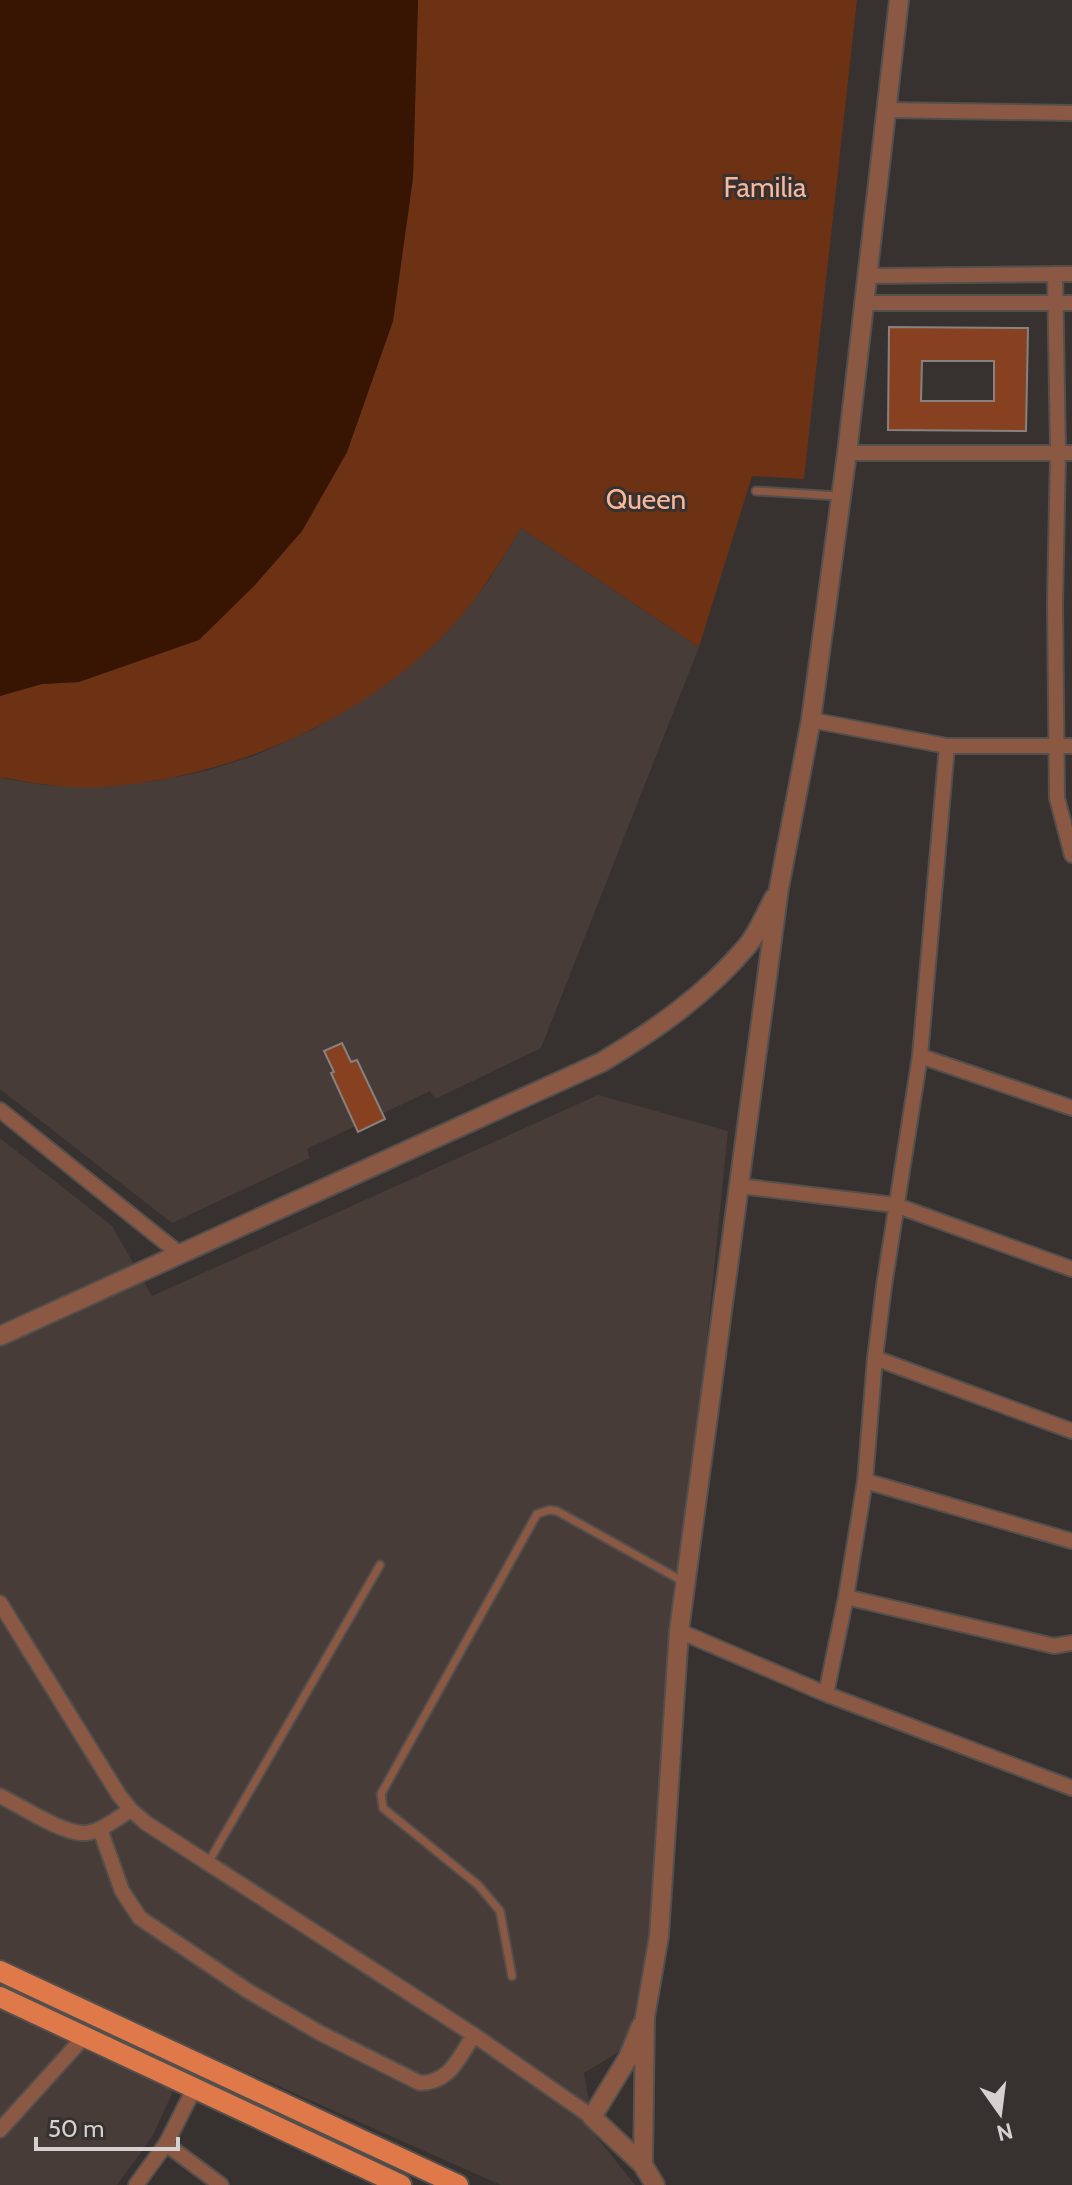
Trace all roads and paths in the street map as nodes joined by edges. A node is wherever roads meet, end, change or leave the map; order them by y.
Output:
1 (899, 0) edge
2 (887, 110) junction
3 (1072, 113) edge
4 (1055, 274) junction
5 (1072, 274) edge
6 (867, 276) junction
7 (865, 303) junction
8 (1056, 303) junction
9 (1072, 303) edge
10 (847, 453) junction
11 (1065, 453) edge
12 (756, 491) dead end
13 (841, 496) junction
14 (1055, 603) junction
15 (1072, 603) edge
16 (811, 720) junction
17 (947, 746) junction
18 (1056, 746) junction
19 (1072, 746) edge
20 (1072, 855) edge
21 (779, 888) junction
22 (920, 1056) junction
23 (1072, 1108) edge
24 (0, 1110) edge
25 (740, 1186) junction
26 (895, 1205) junction
27 (181, 1255) junction
28 (1072, 1269) edge
29 (0, 1336) edge
30 (875, 1358) junction
31 (1072, 1431) edge
32 (865, 1481) junction
33 (1072, 1541) edge
34 (380, 1565) dead end
35 (686, 1583) junction
36 (846, 1597) junction
37 (0, 1603) edge
38 (679, 1631) junction
39 (1072, 1643) edge
40 (826, 1694) junction
41 (1072, 1788) edge
42 (0, 1796) edge
43 (131, 1810) junction
44 (100, 1829) junction
45 (208, 1863) junction
46 (0, 1971) edge
47 (512, 1976) dead end
48 (0, 1997) edge
49 (645, 2017) junction
50 (474, 2035) junction
51 (84, 2037) junction
52 (194, 2089) junction
53 (592, 2117) junction
54 (0, 2130) edge
55 (166, 2144) junction
56 (643, 2165) junction
57 (136, 2185) edge
58 (221, 2185) edge
59 (401, 2185) edge
60 (458, 2185) edge
61 (655, 2185) edge

1 - 2 street
2 - 3 street
2 - 6 street
4 - 5 street
4 - 6 street
4 - 8 street
6 - 7 street
7 - 8 street
7 - 10 street
8 - 9 street
8 - 11 street
10 - 11 street
10 - 13 street
11 - 14 street
12 - 13 lane
13 - 16 street
14 - 15 street
14 - 18 street
16 - 17 street
16 - 21 street
17 - 18 street
17 - 22 street
18 - 19 street
18 - 20 street
21 - 25 street
21 - 27 street
22 - 23 street
22 - 26 street
24 - 27 street
25 - 26 street
25 - 35 street
26 - 28 street
26 - 30 street
27 - 29 street
30 - 31 street
30 - 32 street
32 - 33 street
32 - 36 street
34 - 45 lane
35 - 38 street
35 - 47 lane
36 - 39 street
36 - 40 street
37 - 43 street
38 - 40 street
38 - 49 street
40 - 41 street
42 - 44 street
43 - 44 street
43 - 45 street
44 - 50 street
45 - 50 street
46 - 60 main road
48 - 51 main road
49 - 53 street
49 - 56 street
50 - 53 street
51 - 52 main road
51 - 54 street
52 - 55 street
52 - 59 main road
53 - 56 street
55 - 57 street
55 - 58 street
56 - 61 street

